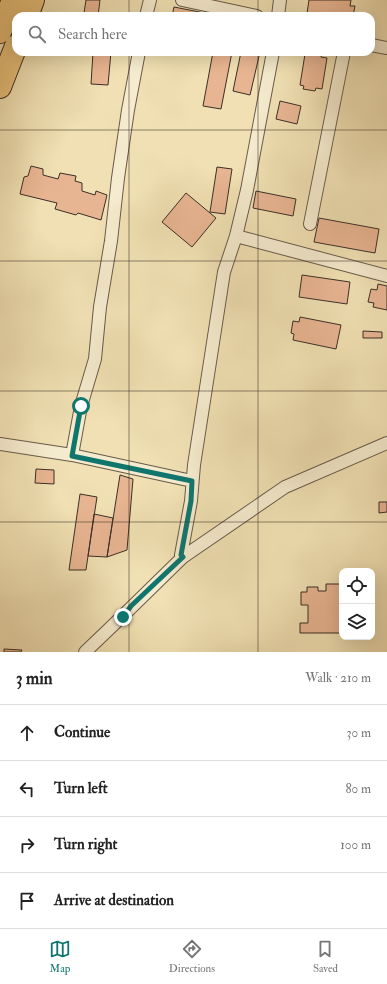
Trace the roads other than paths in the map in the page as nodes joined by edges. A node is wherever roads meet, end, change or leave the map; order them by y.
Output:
1 (33, 0) edge
2 (150, 0) edge
3 (182, 0) edge
4 (280, 0) edge
5 (13, 7) edge
6 (147, 12) edge
7 (238, 12) edge
8 (278, 12) edge
9 (0, 32) edge
10 (375, 46) edge
11 (387, 48) edge
12 (12, 56) edge
13 (139, 56) edge
14 (272, 56) edge
15 (343, 56) edge
16 (0, 87) edge
17 (310, 224) dead end
18 (236, 236) junction
19 (387, 276) edge
20 (387, 443) edge
21 (0, 444) edge
22 (72, 456) junction
23 (192, 481) junction
24 (183, 557) junction
25 (85, 652) edge

1 - 5 highway
2 - 6 street
3 - 7 street
4 - 8 street
5 - 9 highway
10 - 11 street
12 - 16 highway
13 - 22 street
14 - 18 street
15 - 17 street
18 - 19 street
18 - 23 street
20 - 24 street
21 - 22 street
22 - 23 street
23 - 24 street
24 - 25 street

